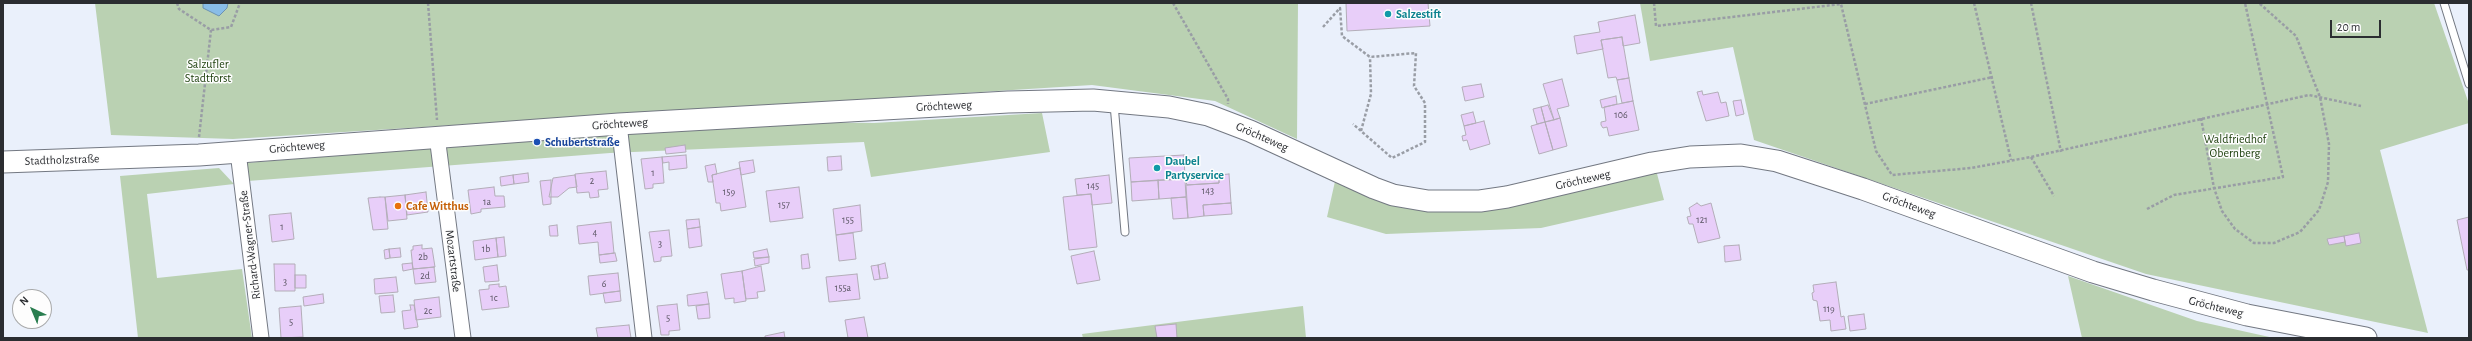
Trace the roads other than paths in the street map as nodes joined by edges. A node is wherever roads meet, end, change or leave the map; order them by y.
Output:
1 (2444, 3) edge
2 (2465, 59) edge
3 (2469, 84) edge
4 (1114, 102) junction
5 (619, 124) junction
6 (438, 136) junction
7 (238, 152) junction
8 (121, 158) joint
9 (3, 162) edge
10 (1125, 232) dead end
11 (261, 338) edge
12 (463, 338) edge
13 (644, 338) edge
14 (2366, 338) edge

1 - 2 lane
2 - 3 lane
4 - 5 street, Gröchteweg
4 - 10 lane
4 - 14 street, Gröchteweg
5 - 6 street, Gröchteweg
5 - 13 street
6 - 7 street, Gröchteweg
6 - 12 street, Mozartstraße
7 - 8 street, Gröchteweg
7 - 11 street, Richard-Wagner-Straße
8 - 9 street, Stadtholzstraße

